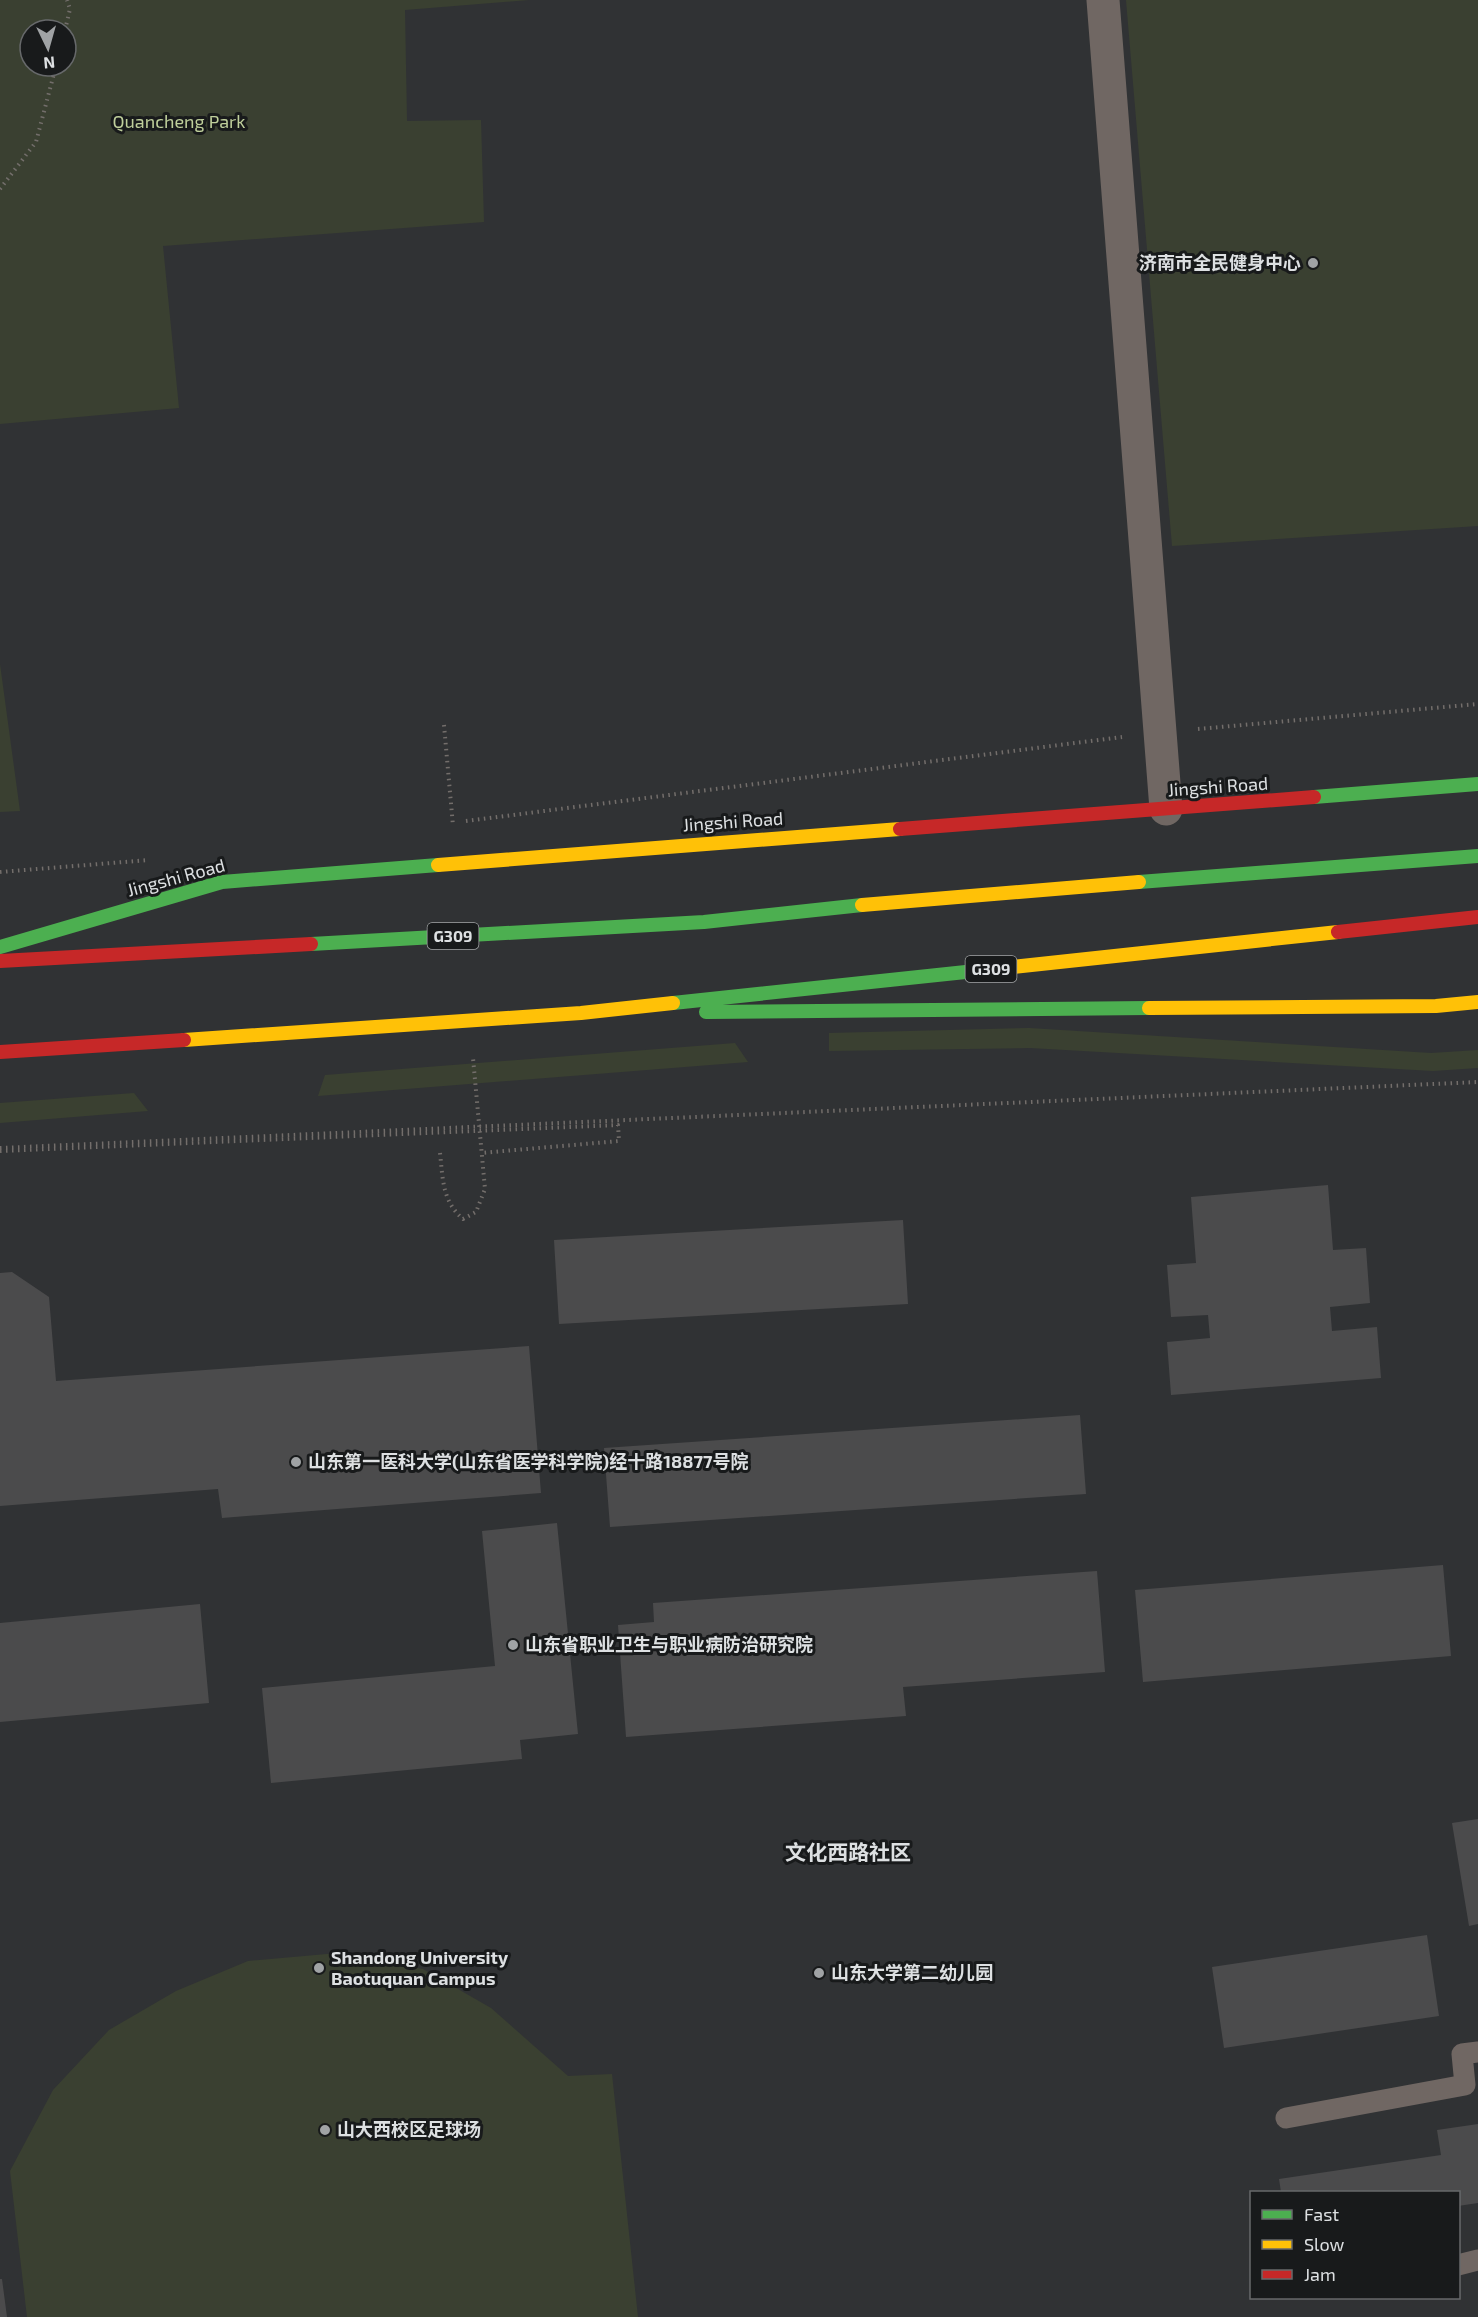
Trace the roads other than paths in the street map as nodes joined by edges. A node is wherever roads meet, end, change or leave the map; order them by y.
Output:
1 (1103, 0) edge
2 (1478, 784) edge
3 (1166, 809) junction
4 (1478, 856) edge
5 (1478, 917) edge
6 (0, 947) edge
7 (0, 961) edge
8 (1478, 1002) edge
9 (581, 1013) junction
10 (0, 1052) edge
11 (1478, 2052) edge
12 (1286, 2118) dead end
13 (1478, 2260) edge
14 (1460, 2264) edge

1 - 3 street
2 - 3 main road, Jingshi Road
3 - 6 main road, Jingshi Road
4 - 7 main road, G309
5 - 9 main road, G309
8 - 9 main road
9 - 10 main road, G309
11 - 12 lane
13 - 14 lane

